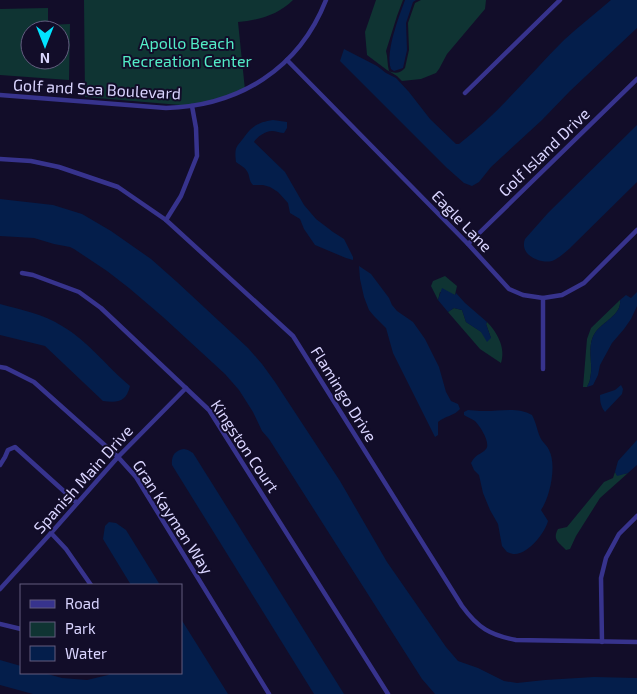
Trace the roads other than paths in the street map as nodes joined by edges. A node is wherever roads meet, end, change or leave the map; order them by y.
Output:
1 (326, 0) edge
2 (560, 0) edge
3 (287, 60) junction
4 (637, 79) edge
5 (465, 93) dead end
6 (0, 95) edge
7 (192, 106) junction
8 (0, 159) edge
9 (166, 220) junction
10 (637, 230) edge
11 (468, 244) junction
12 (22, 273) dead end
13 (543, 298) junction
14 (0, 367) edge
15 (543, 369) dead end
16 (186, 388) junction
17 (118, 457) junction
18 (0, 465) edge
19 (76, 503) junction
20 (637, 516) edge
21 (51, 533) junction
22 (90, 584) edge
23 (0, 588) edge
24 (0, 624) edge
25 (20, 629) edge
26 (602, 642) junction
27 (637, 642) edge
28 (269, 694) edge
29 (388, 694) edge

1 - 3 street, Golf and Sea Boulevard
2 - 5 street
3 - 7 street, Golf and Sea Boulevard
3 - 11 street, Eagle Lane
4 - 11 street, Golf Island Drive
6 - 7 street, Golf and Sea Boulevard
7 - 9 street
8 - 9 street, Flamingo Drive
9 - 26 street, Flamingo Drive
10 - 13 street, Eagle Lane
11 - 13 street, Eagle Lane
12 - 16 street, Kingston Court
13 - 15 street
14 - 17 street, Gran Kaymen Way
16 - 17 street, Spanish Main Drive
16 - 29 street, Kingston Court
17 - 19 street, Spanish Main Drive
17 - 28 street, Gran Kaymen Way
18 - 19 street
19 - 21 street, Spanish Main Drive
20 - 26 street
21 - 22 street
21 - 23 street, Spanish Main Drive
24 - 25 street
26 - 27 street, Flamingo Drive

